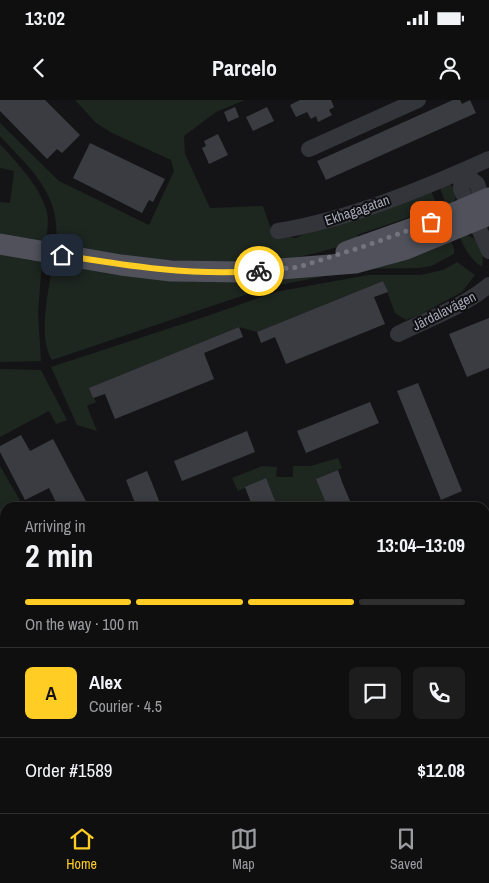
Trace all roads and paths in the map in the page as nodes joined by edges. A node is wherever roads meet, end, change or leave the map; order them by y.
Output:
1 (418, 100) edge
2 (309, 149) dead end
3 (489, 159) edge
4 (462, 171) junction
5 (483, 211) edge
6 (278, 231) dead end
7 (0, 244) edge
8 (489, 251) edge
9 (489, 285) edge
10 (398, 334) dead end

1 - 2 street
3 - 4 street, Ekhagagatan
4 - 5 street
4 - 6 street, Ekhagagatan
5 - 7 main road
5 - 8 street
9 - 10 street, Järdalavägen

